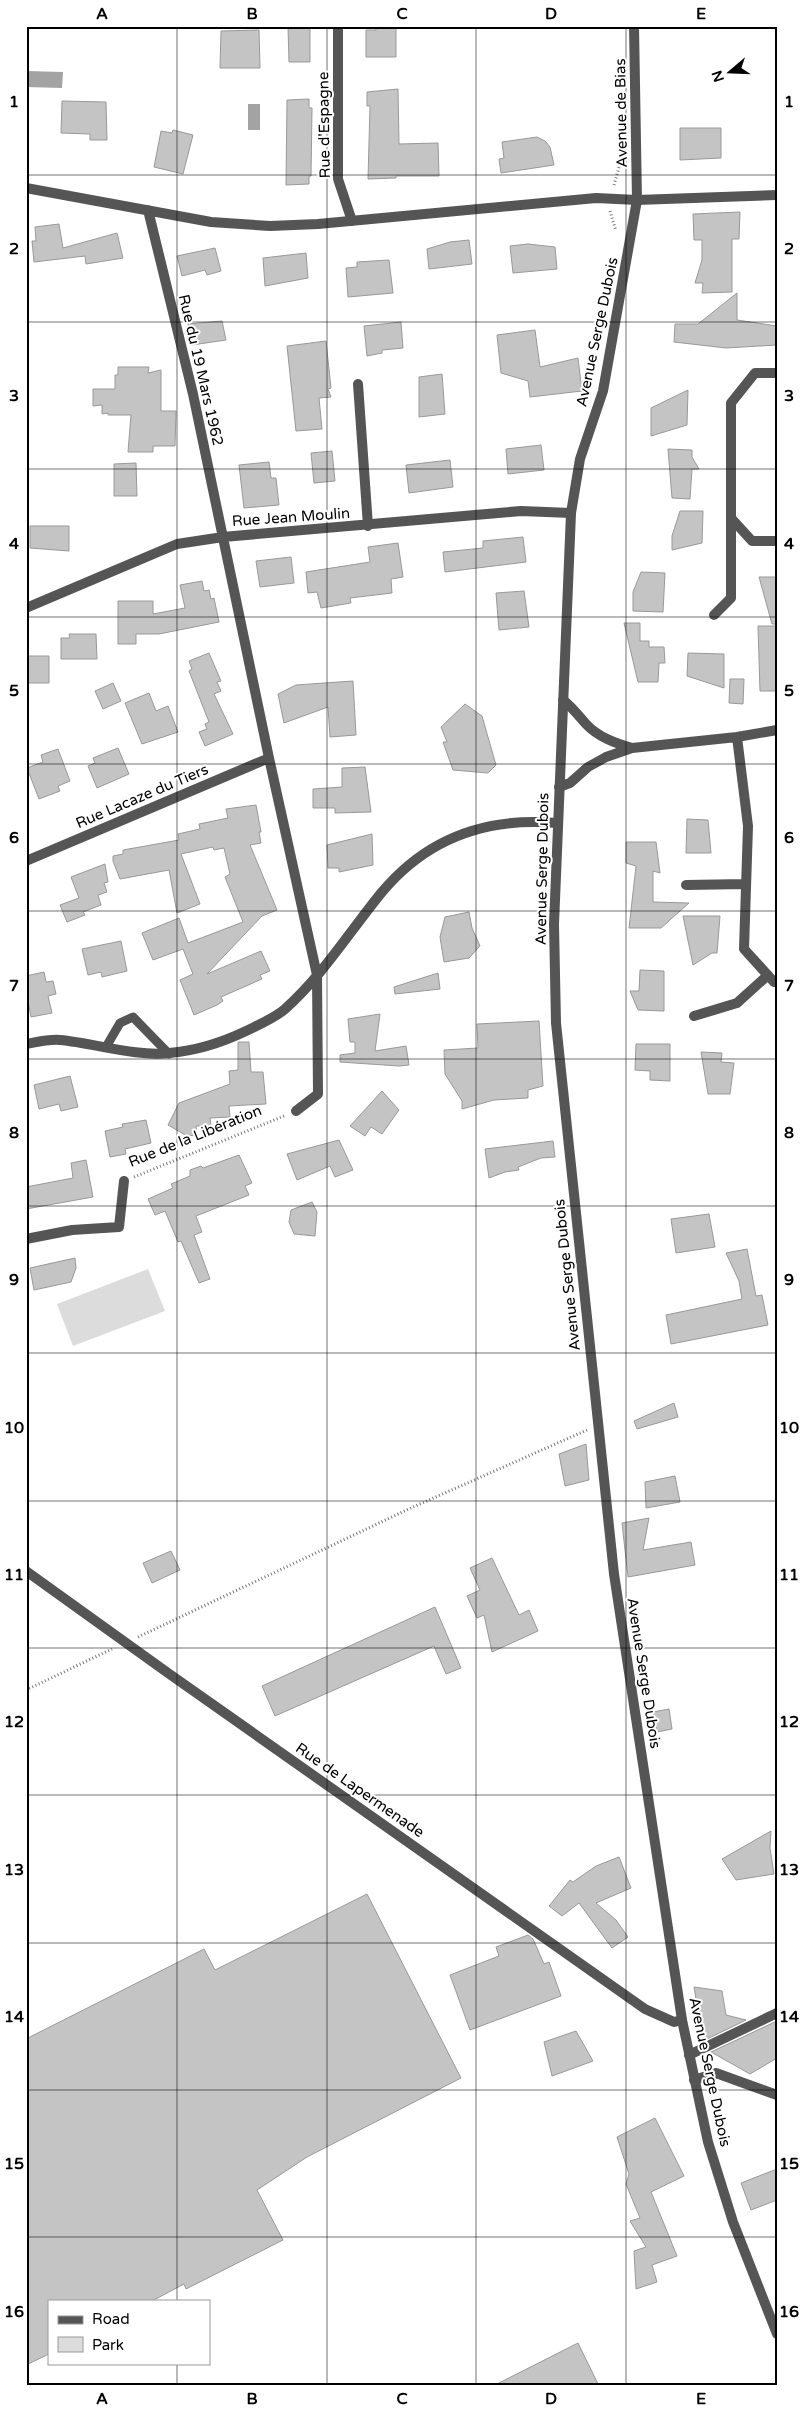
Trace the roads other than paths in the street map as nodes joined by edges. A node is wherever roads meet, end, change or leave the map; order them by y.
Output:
1 (338, 26) edge
2 (634, 26) edge
3 (26, 188) edge
4 (777, 195) edge
5 (637, 200) junction
6 (148, 210) junction
7 (352, 220) junction
8 (777, 373) edge
9 (358, 384) dead end
10 (571, 513) junction
11 (731, 518) junction
12 (368, 526) junction
13 (223, 537) junction
14 (777, 541) edge
15 (26, 608) edge
16 (714, 615) dead end
17 (563, 700) junction
18 (777, 730) edge
19 (737, 737) junction
20 (632, 748) junction
21 (269, 758) junction
22 (559, 787) junction
23 (558, 823) junction
24 (26, 861) edge
25 (746, 884) junction
26 (686, 885) dead end
27 (768, 974) junction
28 (317, 975) junction
29 (777, 982) edge
30 (694, 1016) dead end
31 (26, 1044) edge
32 (106, 1047) junction
33 (169, 1054) junction
34 (296, 1111) road end
35 (124, 1181) road end
36 (26, 1240) edge
37 (26, 1571) edge
38 (777, 2013) edge
39 (682, 2020) junction
40 (689, 2054) junction
41 (694, 2080) junction
42 (777, 2095) edge
43 (777, 2334) edge

1 - 7 street, Rue d'Espagne
2 - 5 street, Avenue de Bias
3 - 6 street
4 - 5 street
5 - 7 street
5 - 10 street, Avenue Serge Dubois
6 - 7 street
6 - 13 street, Rue du 19 Mars 1962
8 - 11 street
9 - 12 street
10 - 12 street, Rue Jean Moulin
10 - 17 street, Avenue Serge Dubois
11 - 14 street
11 - 16 street
12 - 13 street, Rue Jean Moulin
13 - 15 street, Rue Jean Moulin
13 - 21 street
17 - 20 street
17 - 22 street, Avenue Serge Dubois
18 - 19 street
19 - 20 street
19 - 25 street
20 - 22 street
21 - 24 street, Rue Lacaze du Tiers
21 - 28 street
22 - 23 street, Avenue Serge Dubois
23 - 28 street
23 - 39 street, Avenue Serge Dubois
25 - 26 street
25 - 27 street
27 - 29 street
27 - 30 street
28 - 33 street
28 - 34 street
31 - 32 street
32 - 33 street
32 - 33 lane
35 - 36 street, Rue de la Libération
37 - 39 street, Rue de Lapermenade
38 - 40 street
39 - 40 street, Avenue Serge Dubois
40 - 41 street, Avenue Serge Dubois
41 - 42 street
41 - 43 street, Avenue Serge Dubois

